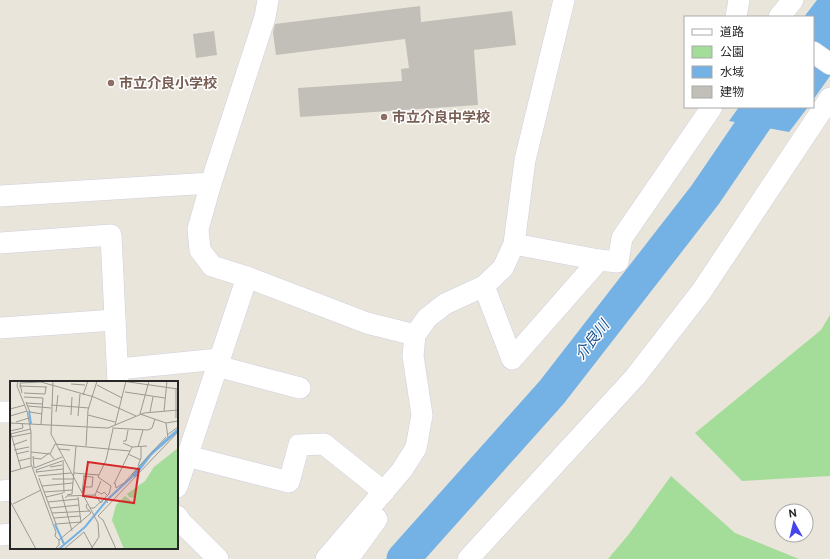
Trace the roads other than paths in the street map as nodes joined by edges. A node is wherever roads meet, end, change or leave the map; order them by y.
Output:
1 (268, 0) edge
2 (564, 0) edge
3 (739, 0) edge
4 (736, 16) edge
5 (814, 53) edge
6 (830, 64) edge
7 (830, 98) edge
8 (711, 108) edge
9 (211, 183) junction
10 (0, 196) edge
11 (0, 243) edge
12 (514, 244) junction
13 (598, 260) junction
14 (246, 277) junction
15 (484, 286) junction
16 (115, 320) junction
17 (0, 328) edge
18 (415, 335) junction
19 (218, 362) junction
20 (118, 376) edge
21 (300, 388) dead end
22 (187, 456) junction
23 (402, 470) junction
24 (178, 484) edge
25 (10, 490) edge
26 (0, 491) edge
27 (384, 492) junction
28 (178, 520) edge
29 (10, 534) edge
30 (0, 535) edge
31 (218, 559) edge
32 (326, 559) edge
33 (348, 559) edge
34 (468, 559) edge

1 - 9 street
2 - 12 street
3 - 4 street
5 - 6 street
7 - 34 street
8 - 13 street
9 - 10 street
9 - 14 street
11 - 16 street
12 - 13 street
12 - 15 street
13 - 15 street
14 - 18 street
14 - 19 street
15 - 18 street
16 - 17 street
16 - 20 street
18 - 23 street
19 - 20 street
19 - 21 street
19 - 22 street
22 - 24 street
22 - 27 street
23 - 27 street
23 - 33 street
25 - 26 street
27 - 32 street
28 - 31 street
29 - 30 street

